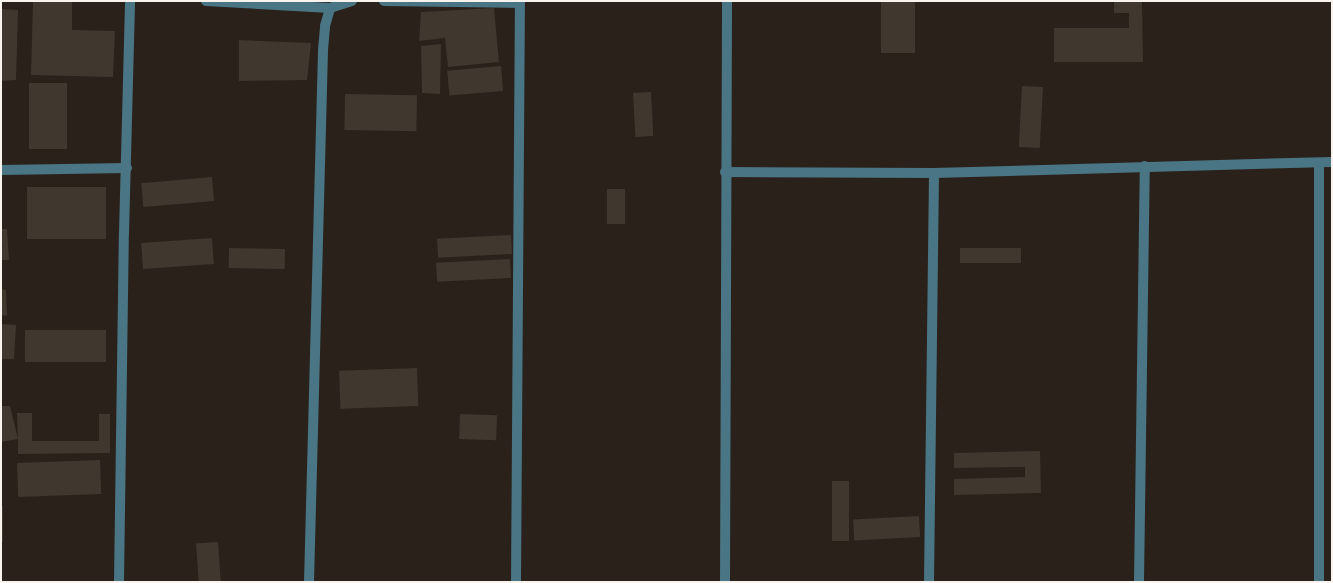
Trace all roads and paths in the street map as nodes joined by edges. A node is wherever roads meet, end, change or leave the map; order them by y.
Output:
1 (130, 1) edge
2 (206, 1) edge
3 (352, 1) edge
4 (384, 1) edge
5 (727, 1) edge
6 (520, 2) edge
7 (330, 8) junction
8 (1332, 162) edge
9 (1319, 163) junction
10 (1145, 166) junction
11 (127, 168) junction
12 (1, 170) edge
13 (725, 172) junction
14 (934, 173) junction
15 (119, 582) edge
16 (309, 582) edge
17 (516, 582) edge
18 (725, 582) edge
19 (929, 582) edge
20 (1139, 582) edge
21 (1319, 582) edge

1 - 11 street
2 - 7 street
3 - 7 street
4 - 6 street
5 - 13 street
6 - 17 street
7 - 16 street
8 - 9 street
9 - 10 street
9 - 21 street
10 - 14 street
10 - 20 street
11 - 12 street
11 - 15 street
13 - 14 street
13 - 18 street
14 - 19 street

